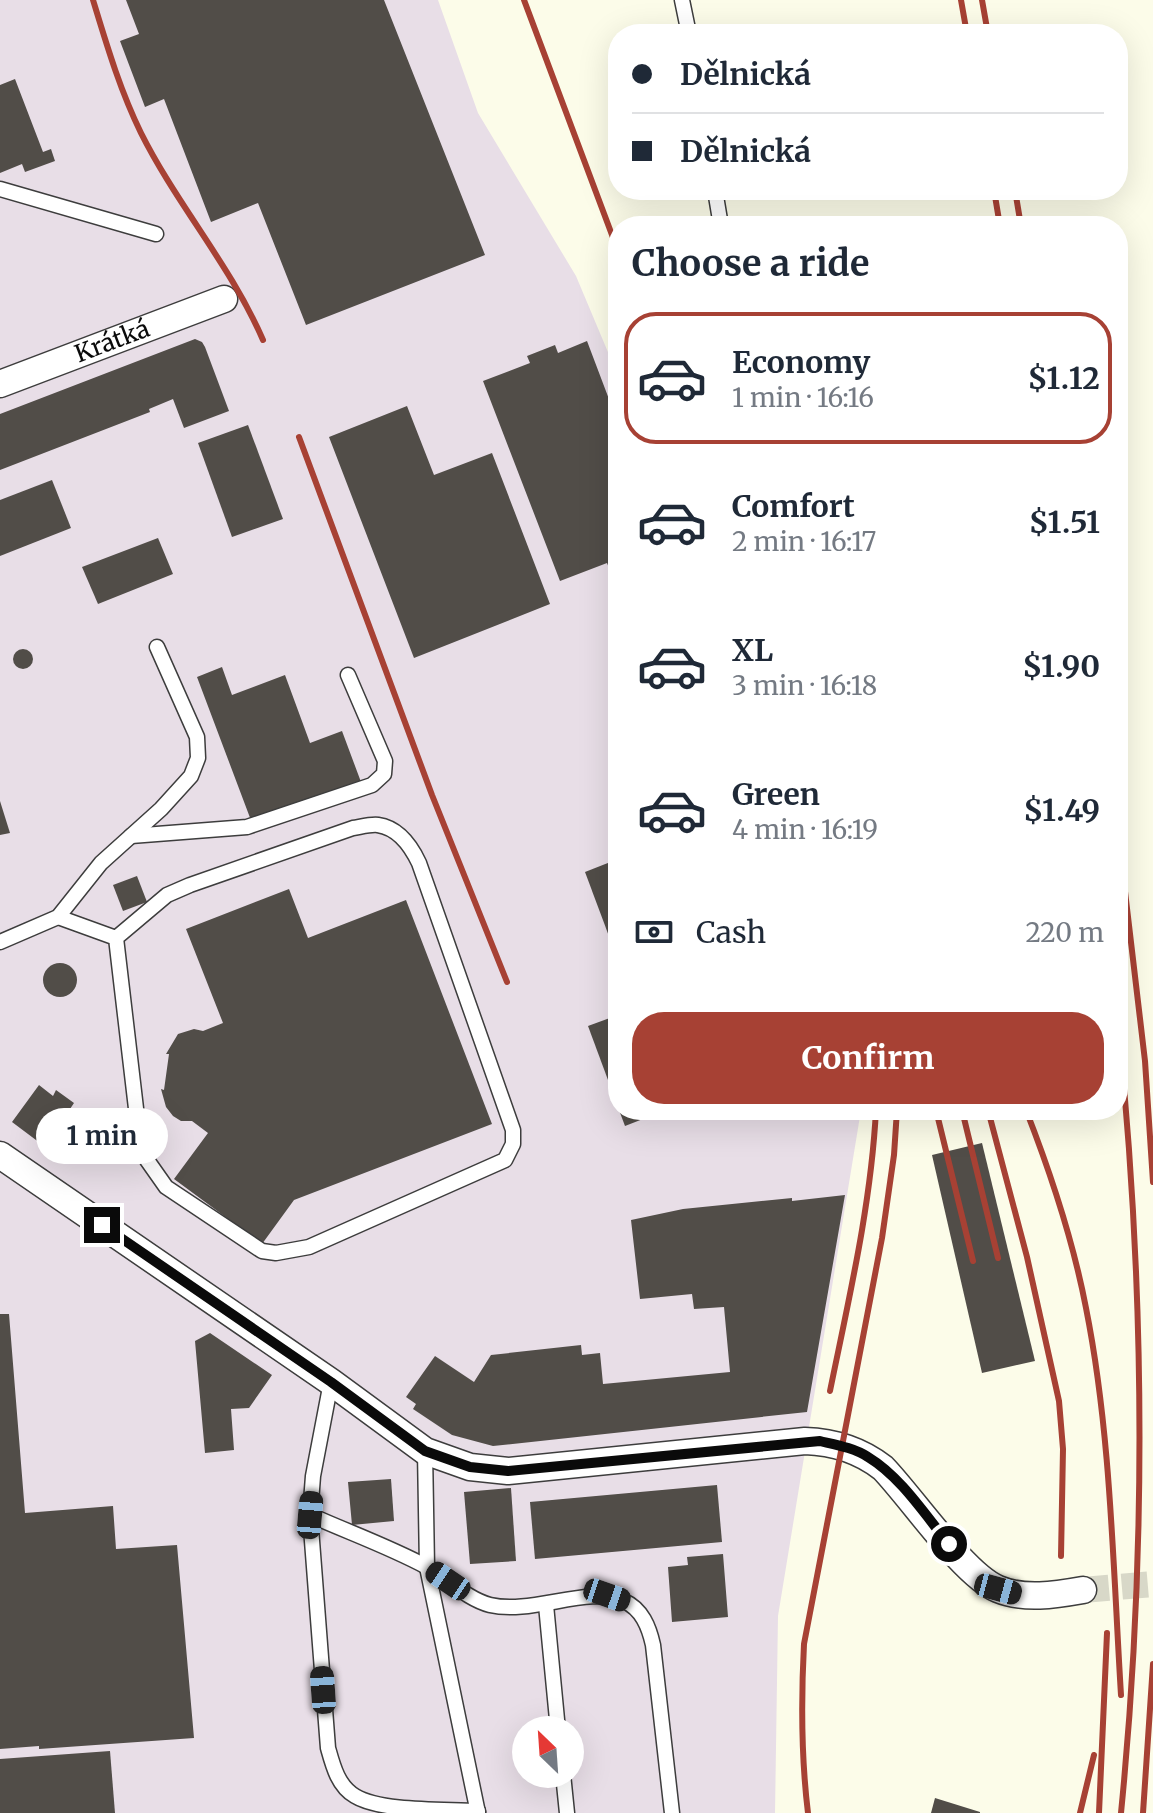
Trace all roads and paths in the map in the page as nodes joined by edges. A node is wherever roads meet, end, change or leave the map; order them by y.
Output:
1 (682, 0) edge
2 (687, 24) edge
3 (0, 189) edge
4 (156, 234) dead end
5 (224, 299) dead end
6 (0, 384) edge
7 (157, 647) dead end
8 (348, 675) dead end
9 (131, 837) junction
10 (58, 917) junction
11 (116, 938) junction
12 (0, 942) edge
13 (0, 1155) edge
14 (331, 1382) junction
15 (425, 1451) junction
16 (310, 1515) junction
17 (427, 1567) junction
18 (1083, 1590) tunnel mouth
19 (546, 1605) junction
20 (557, 1716) edge
21 (564, 1788) edge
22 (478, 1812) edge
23 (567, 1813) edge
24 (672, 1813) edge

1 - 2 lane
3 - 4 lane
5 - 6 street, Krátká
7 - 9 lane
8 - 9 lane
9 - 10 lane
10 - 11 lane
10 - 12 lane
11 - 11 lane
13 - 14 street
14 - 15 street
14 - 16 lane
15 - 17 lane
15 - 18 street
16 - 17 lane
16 - 22 lane
17 - 19 lane
17 - 22 lane
19 - 20 lane
19 - 24 lane
21 - 23 lane

